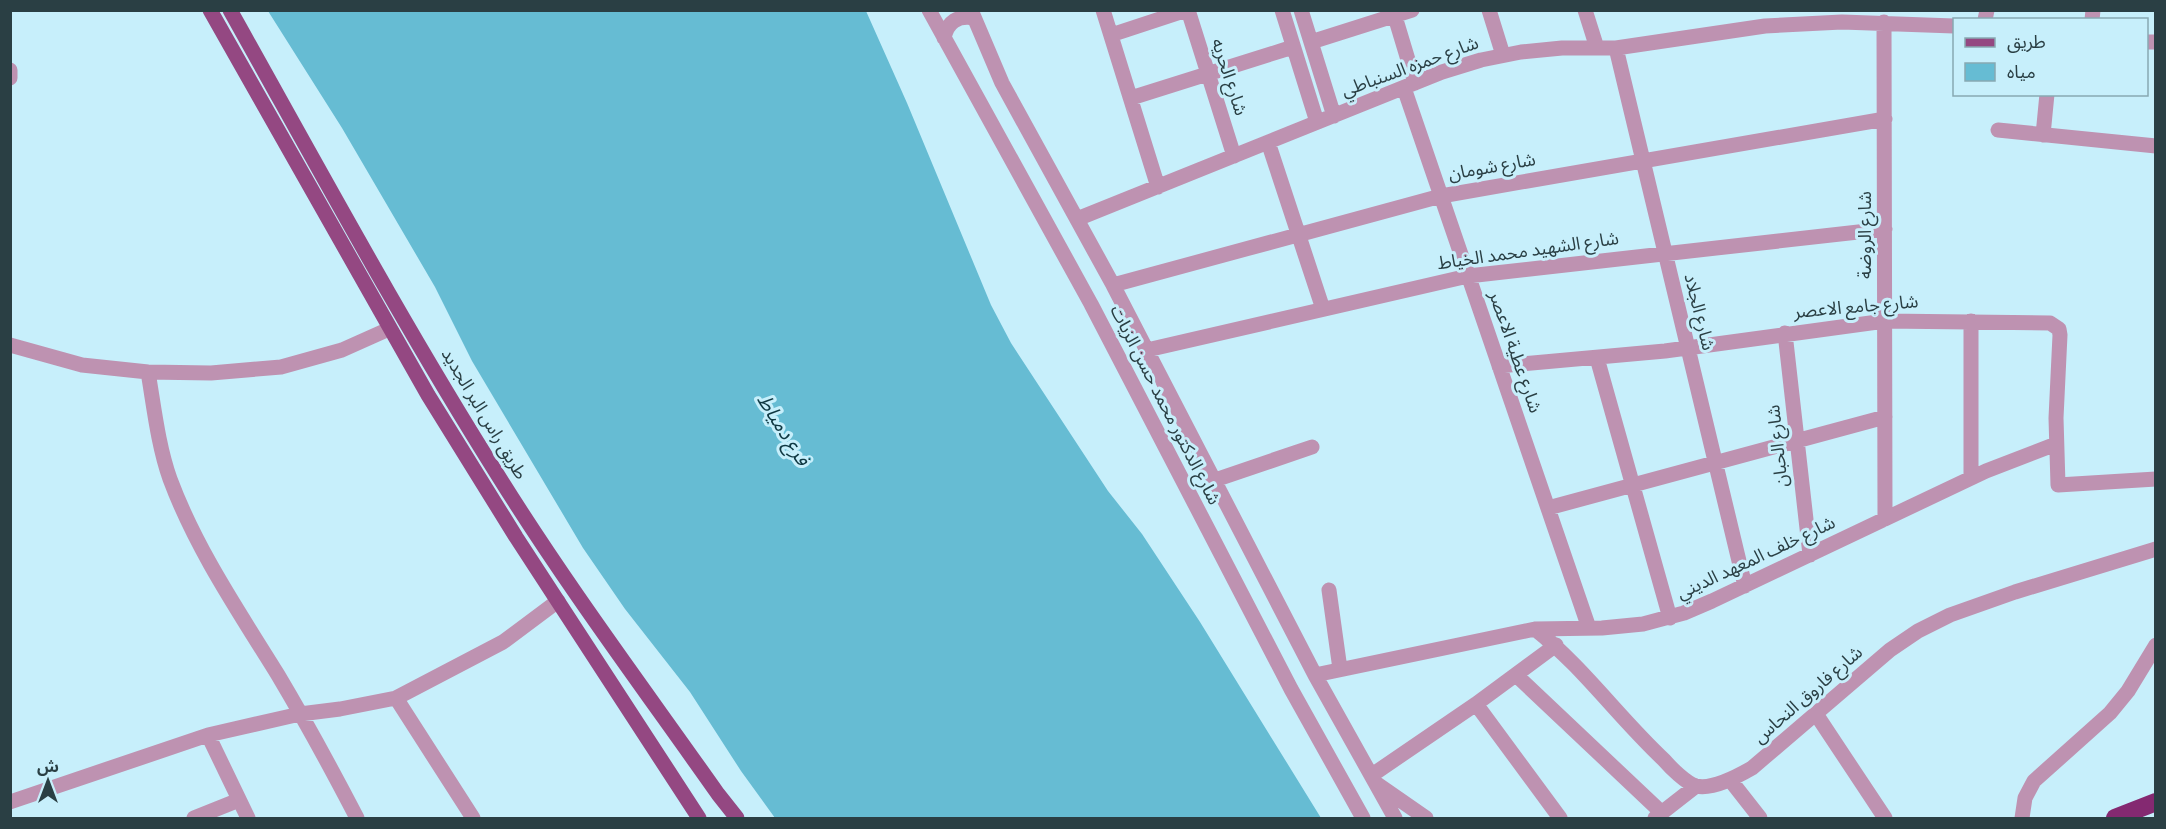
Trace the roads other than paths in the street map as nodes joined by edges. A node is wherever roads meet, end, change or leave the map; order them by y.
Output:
1 (210, 10) edge
2 (230, 10) edge
3 (930, 10) edge
4 (1103, 10) edge
5 (1187, 10) edge
6 (1282, 10) edge
7 (1301, 10) edge
8 (1412, 10) edge
9 (1490, 10) edge
10 (1585, 10) edge
11 (1394, 13) edge
12 (973, 14) edge
13 (1952, 20) edge
14 (1884, 22) junction
15 (1111, 36) junction
16 (944, 38) junction
17 (1311, 42) junction
18 (1293, 47) junction
19 (1597, 48) junction
20 (1616, 48) junction
21 (1503, 55) junction
22 (10, 70) edge
23 (1208, 74) junction
24 (10, 78) edge
25 (1410, 85) junction
26 (2047, 96) edge
27 (1131, 98) junction
28 (1334, 116) junction
29 (1885, 119) junction
30 (1317, 122) junction
31 (1998, 130) dead end
32 (2043, 135) junction
33 (1268, 142) junction
34 (2156, 146) edge
35 (1234, 156) junction
36 (1643, 161) junction
37 (1158, 187) junction
38 (1441, 196) junction
39 (1077, 219) junction
40 (1885, 229) junction
41 (1298, 235) junction
42 (1664, 254) junction
43 (1468, 276) junction
44 (1113, 285) junction
45 (1323, 309) junction
46 (1885, 321) junction
47 (1971, 321) junction
48 (389, 329) junction
49 (1785, 333) junction
50 (10, 345) edge
51 (1688, 348) junction
52 (1147, 350) junction
53 (1597, 358) junction
54 (1499, 366) junction
55 (148, 372) junction
56 (1885, 417) junction
57 (1797, 441) junction
58 (2056, 444) junction
59 (1312, 447) dead end
60 (1715, 462) junction
61 (1971, 478) junction
62 (2156, 479) edge
63 (1215, 480) junction
64 (1633, 485) junction
65 (1548, 508) junction
66 (1885, 519) junction
67 (2156, 549) edge
68 (1810, 555) junction
69 (1745, 586) junction
70 (1329, 590) dead end
71 (558, 602) junction
72 (1670, 618) junction
73 (1589, 628) junction
74 (1535, 629) junction
75 (1556, 645) junction
76 (2156, 645) edge
77 (1340, 669) junction
78 (1315, 675) junction
79 (1516, 675) junction
80 (396, 698) junction
81 (1476, 704) junction
82 (300, 714) junction
83 (1816, 714) junction
84 (208, 735) junction
85 (1374, 780) junction
86 (1731, 781) junction
87 (1696, 786) junction
88 (239, 800) junction
89 (10, 802) edge
90 (2156, 802) edge
91 (1658, 815) edge
92 (194, 819) edge
93 (248, 819) edge
94 (357, 819) edge
95 (473, 819) edge
96 (699, 819) edge
97 (737, 819) edge
98 (1363, 819) edge
99 (1395, 819) edge
100 (1426, 819) edge
101 (1560, 819) edge
102 (1760, 819) edge
103 (1885, 819) edge
104 (2022, 819) edge
105 (2115, 819) edge

1 - 48 main road, طريق راس البر الجديد
2 - 97 main road, طريق راس البر الجديد
3 - 16 street, شارع الدكتور محمد حسن الزيات
4 - 15 street
5 - 15 street
5 - 23 street, شارع الحريه
6 - 18 street
7 - 17 street
8 - 11 street
9 - 21 street
10 - 19 street
11 - 17 street
11 - 25 street, شارع عطية الاعصر
12 - 16 street
12 - 39 street, شارع الدكتور محمد حسن الزيات
13 - 14 street, شارع حمزه السنباطي
14 - 20 street, شارع حمزه السنباطي
14 - 29 street, شارع الروضة
15 - 27 street
16 - 98 street, شارع الدكتور محمد حسن الزيات
17 - 28 street
18 - 23 street
18 - 30 street
19 - 20 street, شارع حمزه السنباطي
19 - 21 street, شارع حمزه السنباطي
20 - 36 street, شارع الجلاد
21 - 25 street, شارع حمزه السنباطي
22 - 24 street
23 - 27 street
23 - 35 street, شارع الحريه
25 - 28 street, شارع حمزه السنباطي
25 - 38 street, شارع عطية الاعصر
26 - 32 street
27 - 37 street
28 - 30 street, شارع حمزه السنباطي
29 - 36 street, شارع شومان
29 - 40 street, شارع الروضة
30 - 33 street, شارع حمزه السنباطي
31 - 32 street
32 - 34 street
33 - 35 street, شارع حمزه السنباطي
33 - 41 street
35 - 37 street, شارع حمزه السنباطي
36 - 38 street, شارع شومان
36 - 42 street, شارع الجلاد
37 - 39 street, شارع حمزه السنباطي
38 - 41 street, شارع شومان
38 - 43 street, شارع عطية الاعصر
39 - 44 street, شارع الدكتور محمد حسن الزيات
40 - 42 street, شارع الشهيد محمد الخياط
40 - 46 street, شارع الروضة
41 - 44 street, شارع شومان
41 - 45 street
42 - 43 street, شارع الشهيد محمد الخياط
42 - 51 street, شارع الجلاد
43 - 45 street, شارع الشهيد محمد الخياط
43 - 54 street, شارع عطية الاعصر
44 - 52 street, شارع الدكتور محمد حسن الزيات
45 - 52 street, شارع الشهيد محمد الخياط
46 - 47 street, شارع جامع الاعصر
46 - 49 street, شارع جامع الاعصر
46 - 56 street, شارع الروضة
47 - 58 street, شارع جامع الاعصر
47 - 61 street
48 - 55 street
48 - 71 main road, طريق راس البر الجديد
49 - 51 street, شارع جامع الاعصر
49 - 57 street, شارع الحبان
50 - 55 street
51 - 53 street, شارع جامع الاعصر
51 - 60 street, شارع الجلاد
52 - 63 street, شارع الدكتور محمد حسن الزيات
53 - 54 street, شارع جامع الاعصر
53 - 64 street
54 - 65 street, شارع عطية الاعصر
55 - 82 street
56 - 57 street
56 - 66 street, شارع الروضة
57 - 60 street
57 - 68 street, شارع الحبان
58 - 61 street, شارع خلف المعهد الديني
58 - 62 street, شارع جامع الاعصر
59 - 63 street
60 - 64 street
60 - 69 street, شارع الجلاد
61 - 66 street, شارع خلف المعهد الديني
63 - 78 street, شارع الدكتور محمد حسن الزيات
64 - 65 street
64 - 72 street
65 - 73 street, شارع عطية الاعصر
66 - 68 street, شارع خلف المعهد الديني
67 - 83 street, شارع فاروق النحاس
68 - 69 street, شارع خلف المعهد الديني
69 - 72 street, شارع خلف المعهد الديني
70 - 77 street
71 - 80 street
71 - 96 main road, طريق راس البر الجديد
72 - 73 street, شارع خلف المعهد الديني
73 - 74 street, شارع خلف المعهد الديني
74 - 75 street
74 - 77 street, شارع خلف المعهد الديني
75 - 79 street
75 - 87 street
76 - 104 street
77 - 78 street, شارع خلف المعهد الديني
78 - 85 street, شارع الدكتور محمد حسن الزيات
79 - 81 street
79 - 91 street
80 - 82 street
80 - 95 street
81 - 85 street
81 - 101 street
82 - 84 street
82 - 94 street
83 - 86 street, شارع فاروق النحاس
83 - 103 street
84 - 88 street
84 - 89 street
85 - 99 street, شارع الدكتور محمد حسن الزيات
85 - 100 street
86 - 87 street, شارع فاروق النحاس
86 - 102 street
87 - 91 street
88 - 92 street
88 - 93 street
90 - 105 highway

